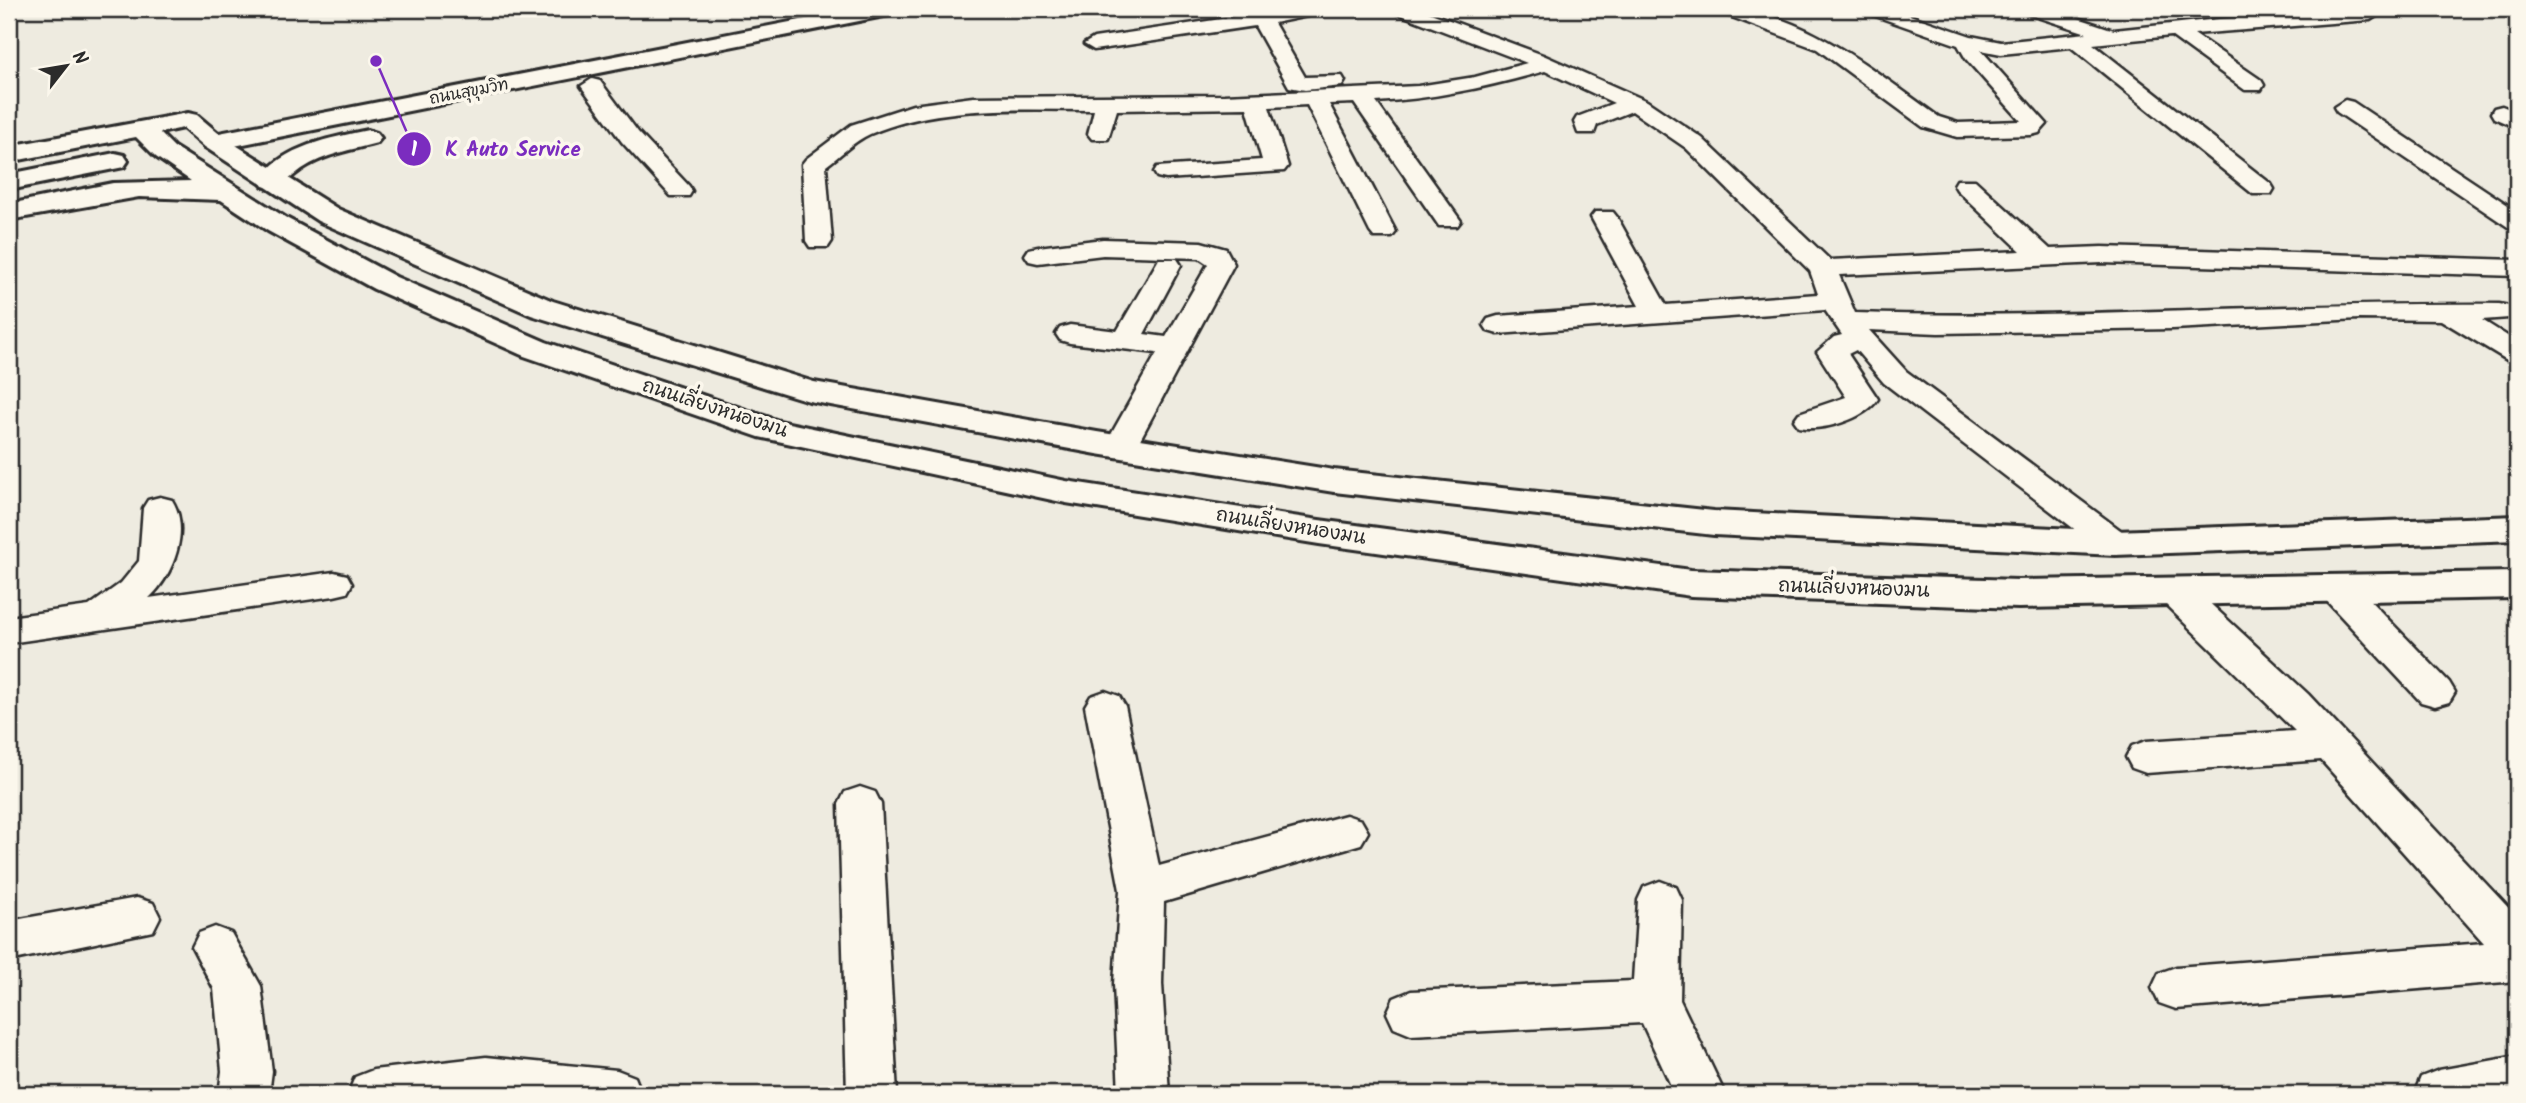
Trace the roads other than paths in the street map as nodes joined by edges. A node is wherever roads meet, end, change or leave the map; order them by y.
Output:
1 (774, 9) edge
2 (1202, 9) edge
3 (1315, 9) edge
4 (1403, 9) edge
5 (1728, 9) edge
6 (1874, 9) edge
7 (2032, 9) edge
8 (2378, 9) edge
9 (884, 10) edge
10 (747, 14) dead end
11 (1253, 20) junction
12 (2176, 30) junction
13 (2118, 36) junction
14 (1966, 41) junction
15 (2076, 41) junction
16 (1094, 44) dead end
17 (1537, 60) junction
18 (2253, 85) dead end
19 (592, 86) junction
20 (1361, 96) junction
21 (1314, 97) junction
22 (1256, 100) junction
23 (1107, 102) junction
24 (1633, 103) junction
25 (519, 106) dead end
26 (2345, 107) dead end
27 (215, 115) dead end
28 (188, 120) junction
29 (1587, 128) dead end
30 (142, 129) junction
31 (394, 133) dead end
32 (1100, 134) dead end
33 (214, 142) junction
34 (164, 152) junction
35 (9, 155) edge
36 (1166, 172) dead end
37 (272, 180) junction
38 (9, 182) edge
39 (1966, 185) dead end
40 (2262, 189) dead end
41 (680, 191) dead end
42 (231, 196) junction
43 (9, 212) edge
44 (1604, 217) dead end
45 (1448, 221) dead end
46 (2517, 222) edge
47 (1384, 232) dead end
48 (819, 240) dead end
49 (1038, 256) dead end
50 (2043, 257) junction
51 (1168, 265) dead end
52 (1823, 268) junction
53 (2450, 268) junction
54 (2517, 268) edge
55 (2448, 312) junction
56 (1657, 313) junction
57 (2508, 318) edge
58 (1847, 321) junction
59 (1498, 325) dead end
60 (1070, 334) dead end
61 (1126, 340) junction
62 (1175, 347) junction
63 (2517, 354) edge
64 (1810, 420) dead end
65 (1120, 447) junction
66 (1334, 481) junction
67 (160, 508) dead end
68 (2517, 528) edge
69 (1319, 532) junction
70 (2115, 543) junction
71 (334, 583) dead end
72 (2517, 585) edge
73 (2336, 588) junction
74 (2174, 591) junction
75 (94, 618) junction
76 (9, 630) edge
77 (2435, 692) dead end
78 (1105, 706) dead end
79 (2330, 744) junction
80 (2146, 757) dead end
81 (860, 804) dead end
82 (1346, 832) dead end
83 (1142, 890) junction
84 (1660, 900) dead end
85 (137, 917) dead end
86 (9, 941) edge
87 (215, 947) dead end
88 (2517, 948) edge
89 (2517, 961) edge
90 (2176, 988) dead end
91 (1656, 1001) junction
92 (1411, 1013) dead end
93 (2517, 1080) edge
94 (244, 1094) edge
95 (373, 1094) edge
96 (617, 1094) edge
97 (872, 1094) edge
98 (1144, 1094) edge
99 (1700, 1094) edge
100 (2439, 1094) edge

1 - 10 main road
2 - 11 street
3 - 11 street
4 - 17 street
5 - 14 street
6 - 14 street
7 - 13 street
8 - 12 street
9 - 19 main road
9 - 33 main road, ถนนสุขุมวิท
11 - 16 street
11 - 17 street
12 - 13 street
12 - 18 street
13 - 15 street
14 - 15 street
15 - 40 street
17 - 20 street
17 - 24 street
19 - 25 main road
19 - 41 street
20 - 21 street
20 - 45 street
21 - 22 street
21 - 47 street
22 - 23 street
22 - 36 street
23 - 32 street
23 - 48 street
24 - 29 street
24 - 52 street
26 - 46 street
27 - 28 main road
28 - 30 main road
28 - 33 main road
30 - 34 main road, ถนนเลี่ยงหนองมน
30 - 35 main road
31 - 37 main road
33 - 34 main road, ถนนสุขุมวิท
33 - 37 main road
34 - 38 main road, ถนนสุขุมวิท
34 - 42 main road, ถนนเลี่ยงหนองมน
37 - 65 main road
39 - 50 street
42 - 43 main road
42 - 69 main road, ถนนเลี่ยงหนองมน
44 - 56 street
49 - 62 street
50 - 52 street
50 - 53 street
51 - 61 street
52 - 58 street
53 - 54 street
53 - 57 street
55 - 57 street
55 - 58 street
55 - 63 street
56 - 58 street
56 - 59 street
58 - 64 street
58 - 70 street
60 - 61 street
61 - 62 street
62 - 65 street
65 - 66 main road
66 - 69 main road
66 - 70 main road
67 - 75 street
68 - 70 main road
69 - 74 main road, ถนนเลี่ยงหนองมน
71 - 75 street
72 - 73 main road, ถนนเลี่ยงหนองมน
73 - 74 main road, ถนนเลี่ยงหนองมน
73 - 77 street
74 - 79 street
75 - 76 street
78 - 83 street
79 - 80 street
79 - 88 street
81 - 97 street
82 - 83 street
83 - 98 street
84 - 91 street
85 - 86 street
87 - 94 street
89 - 90 street
91 - 92 street
91 - 99 street
93 - 100 street
95 - 96 street

